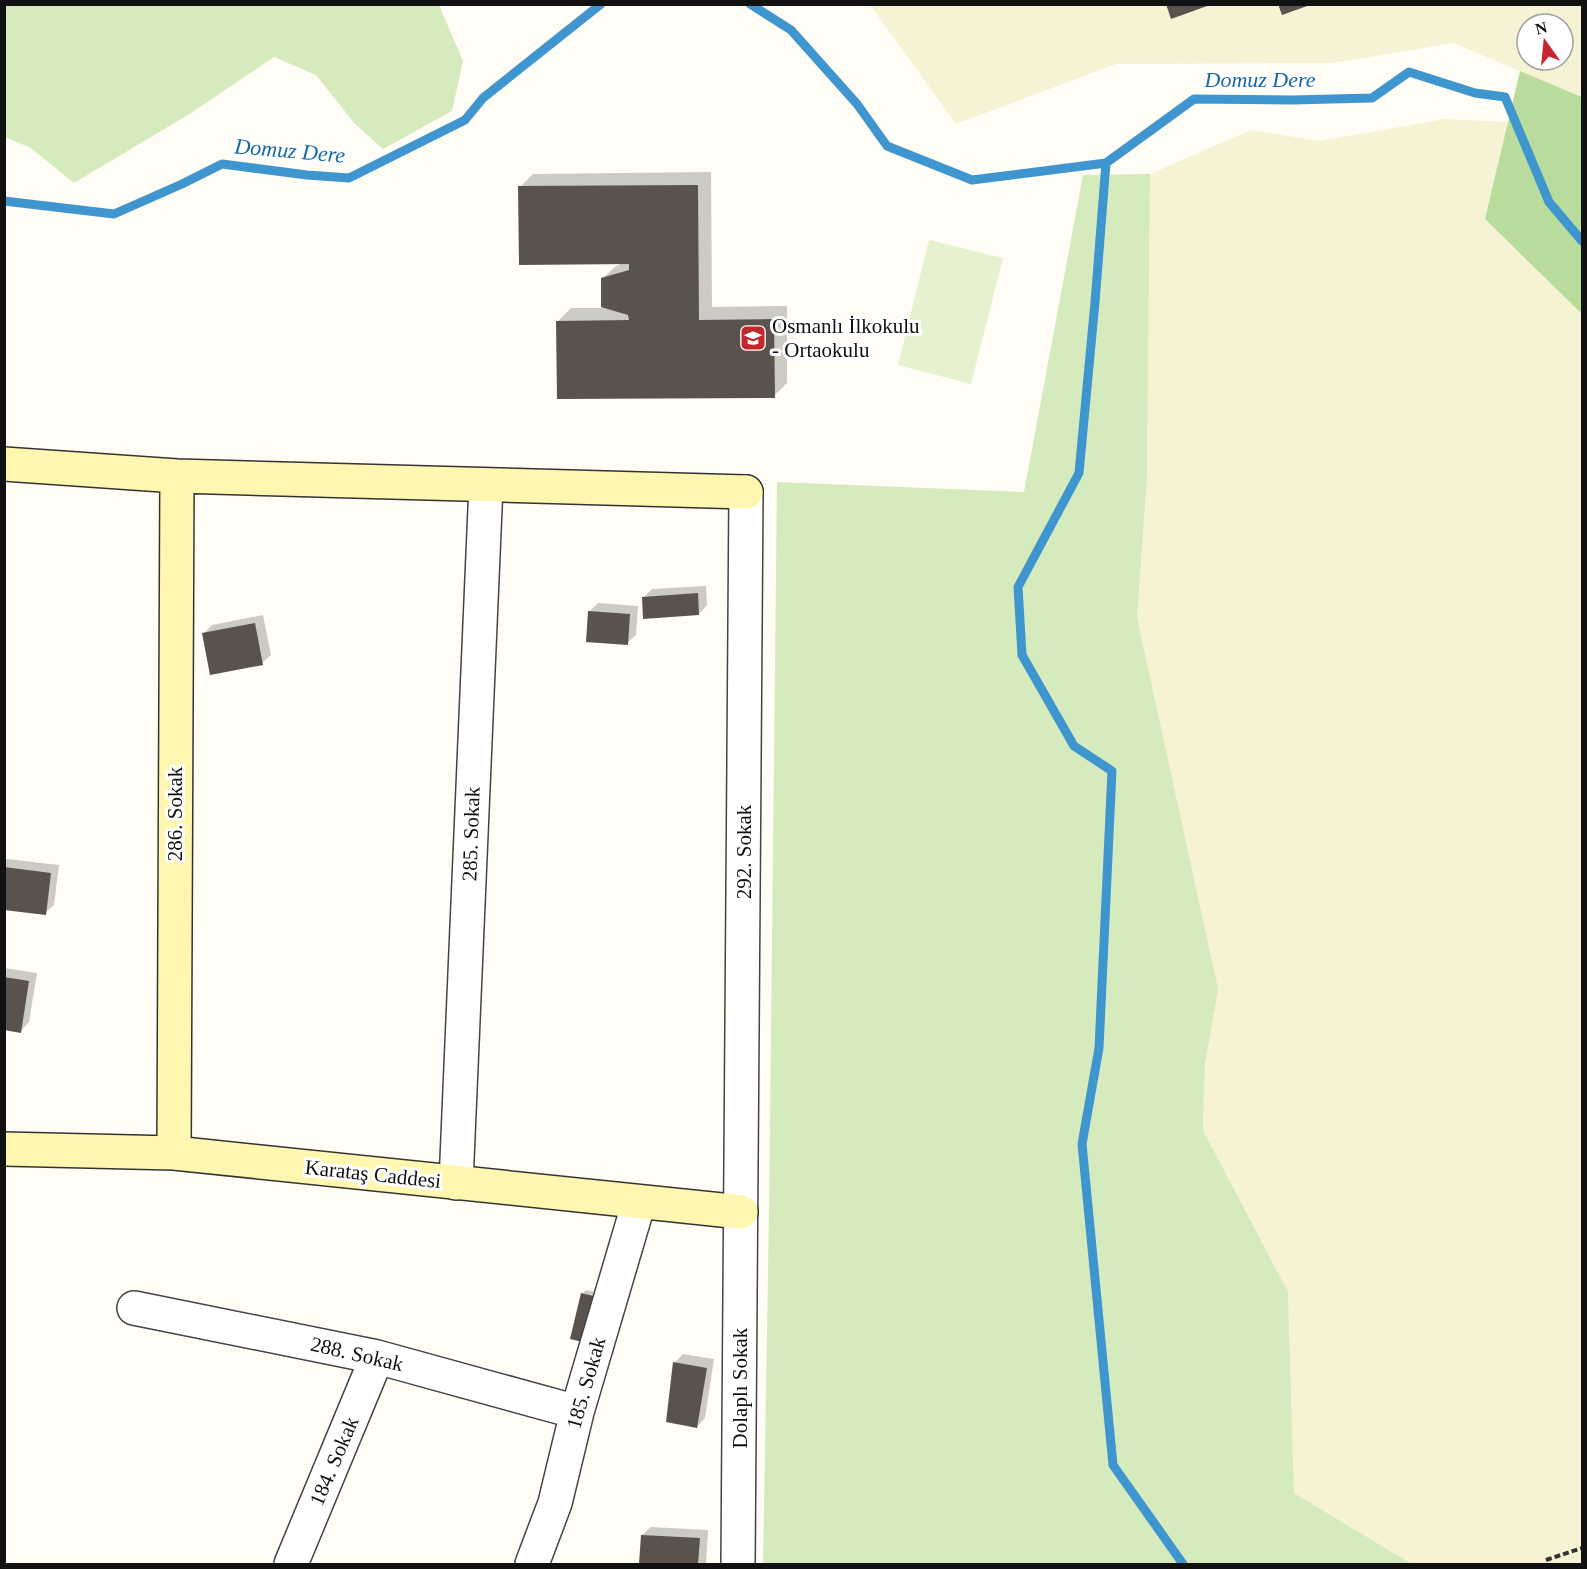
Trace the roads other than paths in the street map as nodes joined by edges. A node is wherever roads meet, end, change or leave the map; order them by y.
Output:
1 (5, 466) edge
2 (177, 476) junction
3 (486, 485) junction
4 (4, 1149) edge
5 (174, 1153) junction
6 (456, 1183) junction
7 (639, 1202) junction
8 (741, 1212) junction
9 (134, 1308) dead end
10 (377, 1357) junction
11 (577, 1412) junction
12 (291, 1564) edge
13 (532, 1564) edge
14 (738, 1564) edge

1 - 2 street
2 - 3 street
2 - 5 street, 286. Sokak
3 - 6 street, 285. Sokak
3 - 8 street, 292. Sokak
4 - 5 street, Karataş Caddesi
5 - 6 street, Karataş Caddesi
6 - 7 street, Karataş Caddesi
7 - 8 street, Karataş Caddesi
7 - 11 street, 185. Sokak
8 - 14 street, Dolaplı Sokak
9 - 10 street, 288. Sokak
10 - 11 street, 288. Sokak
10 - 12 street, 184. Sokak
11 - 13 street, 185. Sokak

